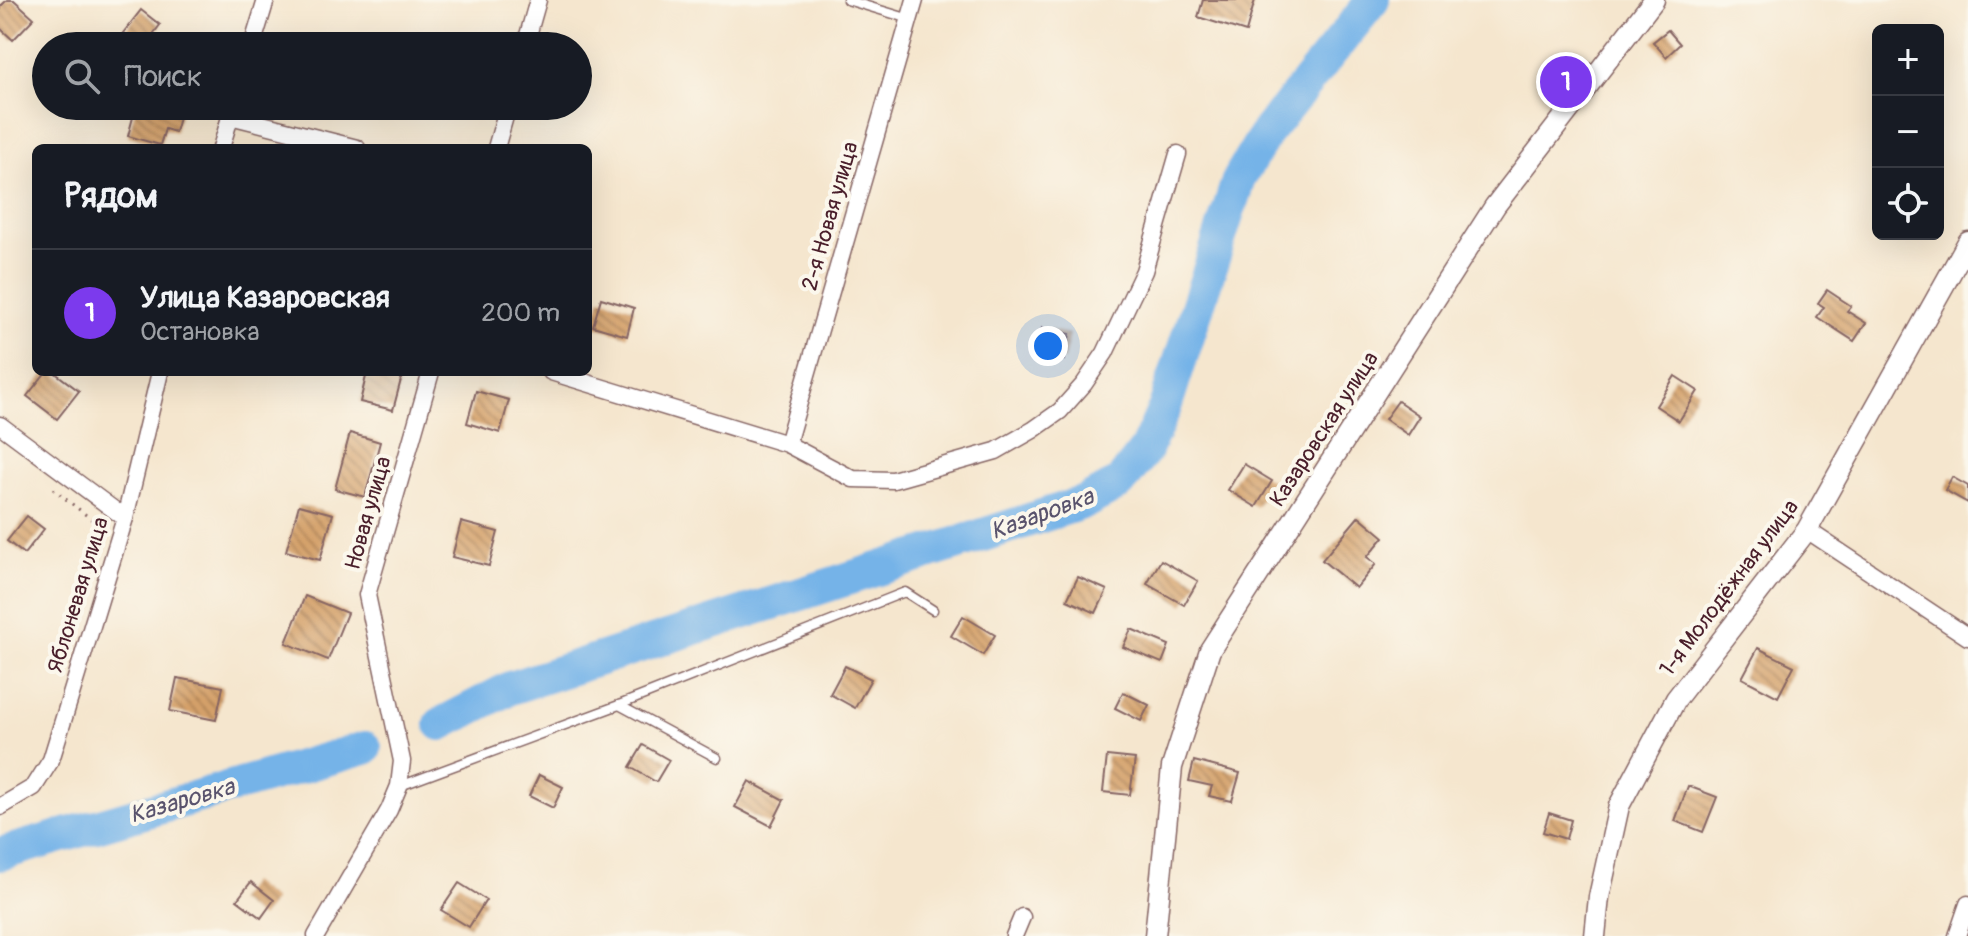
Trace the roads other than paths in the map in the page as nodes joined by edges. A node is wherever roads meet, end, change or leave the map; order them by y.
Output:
1 (266, 0) edge
2 (538, 0) edge
3 (847, 0) edge
4 (915, 0) edge
5 (1654, 0) edge
6 (910, 19) junction
7 (256, 32) edge
8 (529, 32) edge
9 (229, 120) edge
10 (262, 120) edge
11 (504, 120) edge
12 (222, 144) edge
13 (343, 144) edge
14 (497, 144) edge
15 (1178, 154) dead end
16 (1968, 242) edge
17 (159, 376) edge
18 (430, 376) edge
19 (564, 376) edge
20 (0, 425) edge
21 (787, 444) junction
22 (125, 518) junction
23 (1807, 530) junction
24 (933, 610) dead end
25 (1968, 637) edge
26 (619, 705) junction
27 (717, 758) dead end
28 (399, 786) junction
29 (0, 807) edge
30 (1968, 904) edge
31 (1022, 917) dead end
32 (316, 936) edge
33 (1014, 936) edge
34 (1155, 936) edge
35 (1595, 936) edge
36 (1957, 936) edge

1 - 7 street
2 - 8 street
3 - 6 lane
4 - 6 street, 2-я Новая улица
5 - 34 street, Казаровская улица
6 - 21 street, 2-я Новая улица
9 - 12 street
10 - 13 street
11 - 14 street
15 - 21 street
16 - 23 street, 1-я Молодёжная улица
17 - 22 street, Яблоневая улица
18 - 28 street, Новая улица
19 - 21 street
20 - 22 street
22 - 29 street, Яблоневая улица
23 - 25 street
23 - 35 street, 1-я Молодёжная улица
24 - 26 lane
26 - 27 lane
26 - 28 lane
28 - 32 street, Новая улица
30 - 36 street
31 - 33 street

